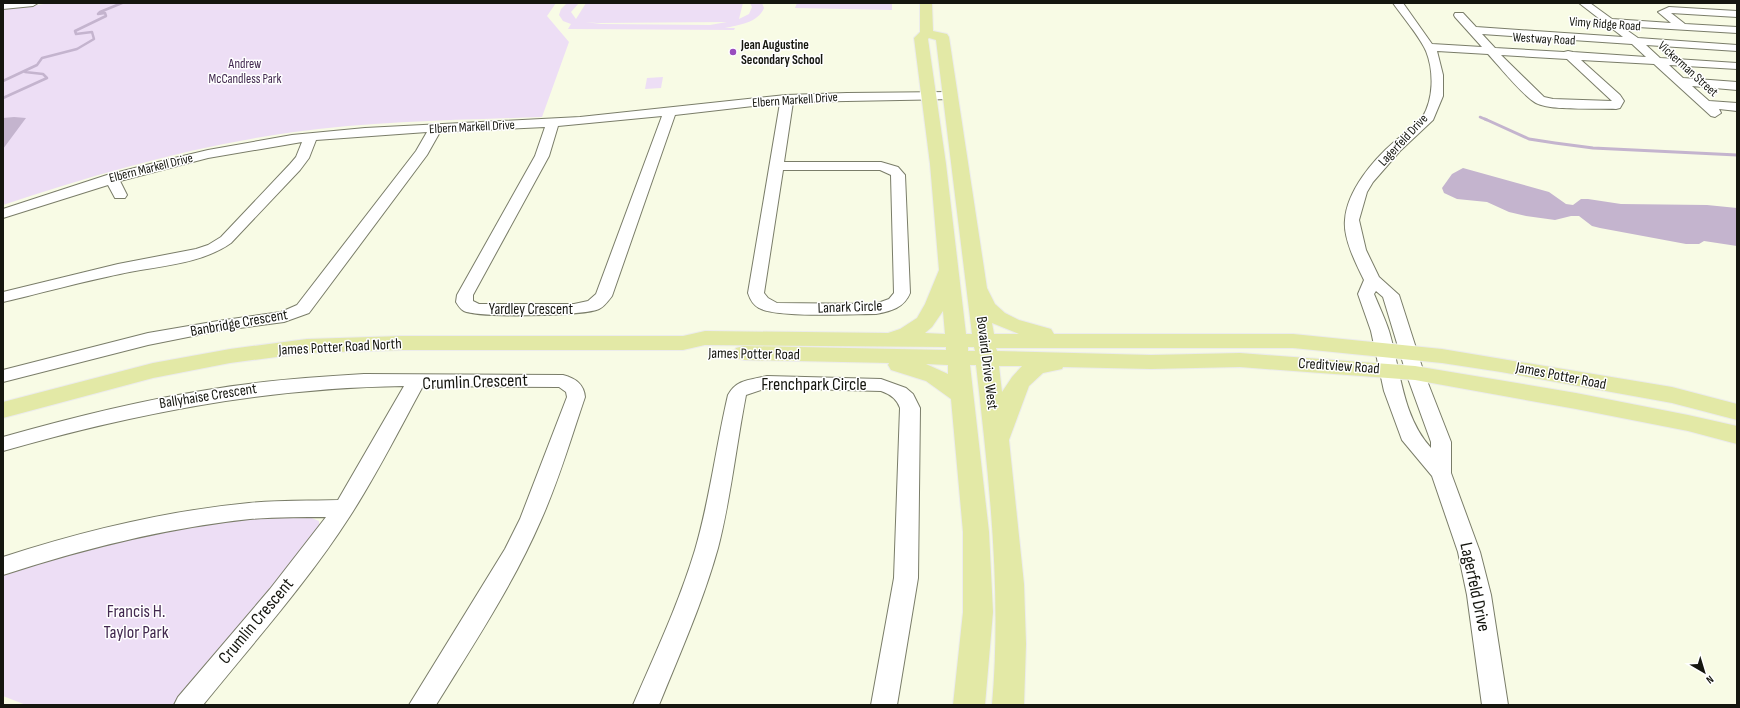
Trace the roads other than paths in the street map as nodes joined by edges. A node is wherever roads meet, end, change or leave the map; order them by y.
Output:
1 (33, 3) edge
2 (926, 3) edge
3 (1398, 3) edge
4 (1584, 3) edge
5 (3, 6) edge
6 (1737, 14) edge
7 (1459, 15) dead end
8 (1612, 22) junction
9 (1683, 27) junction
10 (1472, 30) junction
11 (1737, 30) edge
12 (927, 34) junction
13 (1635, 41) junction
14 (1429, 47) junction
15 (1737, 48) edge
16 (1490, 50) junction
17 (1568, 54) junction
18 (1658, 60) junction
19 (1737, 66) edge
20 (1681, 81) junction
21 (1737, 86) edge
22 (928, 96) junction
23 (950, 96) junction
24 (787, 99) junction
25 (1737, 107) edge
26 (669, 113) junction
27 (553, 123) junction
28 (435, 129) junction
29 (311, 137) junction
30 (777, 166) junction
31 (112, 178) junction
32 (120, 195) dead end
33 (3, 214) edge
34 (949, 267) junction
35 (975, 278) junction
36 (1372, 280) junction
37 (3, 297) edge
38 (683, 343) joint
39 (862, 347) junction
40 (958, 349) junction
41 (985, 349) junction
42 (1075, 350) junction
43 (1386, 360) junction
44 (1413, 363) junction
45 (3, 376) edge
46 (417, 380) junction
47 (963, 397) junction
48 (3, 410) edge
49 (1737, 412) edge
50 (1737, 435) edge
51 (997, 442) junction
52 (3, 444) edge
53 (1441, 473) junction
54 (343, 508) junction
55 (3, 566) edge
56 (187, 705) edge
57 (422, 705) edge
58 (646, 705) edge
59 (884, 705) edge
60 (969, 705) edge
61 (1008, 705) edge
62 (1495, 705) edge

1 - 5 street
2 - 12 main road, Bovaird Drive West
3 - 14 street, Lagerfeld Drive
4 - 8 street, Vickerman Street
6 - 9 street
7 - 10 street
8 - 9 street
8 - 13 street, Vickerman Street
9 - 11 street
10 - 13 street, Vimy Ridge Road
10 - 16 street
12 - 22 main road, Bovaird Drive West
12 - 23 main road, Bovaird Drive West
13 - 15 street, Vimy Ridge Road
13 - 18 street, Vickerman Street
14 - 16 street, Westway Road
14 - 36 street, Lagerfeld Drive
16 - 17 street, Westway Road
16 - 17 street
17 - 18 street, Westway Road
18 - 19 street, Westway Road
18 - 20 street, Vickerman Street
20 - 21 street
20 - 25 street, Vickerman Street
22 - 23 street, Elbern Markell Drive
22 - 24 street, Elbern Markell Drive
22 - 34 main road, Bovaird Drive West
23 - 35 main road, Bovaird Drive West
24 - 26 street, Elbern Markell Drive
24 - 30 street, Lanark Circle
26 - 27 street, Elbern Markell Drive
26 - 27 street, Yardley Crescent
27 - 28 street, Elbern Markell Drive
28 - 29 street, Elbern Markell Drive
28 - 45 street, Banbridge Crescent
29 - 31 street, Elbern Markell Drive
29 - 37 street
30 - 30 street, Lanark Circle
31 - 32 street
31 - 33 street, Elbern Markell Drive
34 - 39 main road
34 - 40 main road, Bovaird Drive West
35 - 41 main road, Bovaird Drive West
35 - 42 main road
36 - 43 street, Lagerfeld Drive
36 - 44 street, Lagerfeld Drive
38 - 39 main road, James Potter Road
38 - 48 main road, James Potter Road North
39 - 40 main road, James Potter Road
39 - 47 main road
40 - 41 main road, James Potter Road
40 - 47 main road, Bovaird Drive West
41 - 42 main road, Creditview Road
41 - 51 main road, Bovaird Drive West
42 - 43 main road, Creditview Road
42 - 51 main road
43 - 44 main road, Creditview Road
43 - 53 street, Lagerfeld Drive
44 - 49 main road, James Potter Road
44 - 50 main road, Creditview Road
44 - 53 street, Lagerfeld Drive
46 - 52 street, Ballyhaise Crescent
46 - 54 street, Crumlin Crescent
46 - 57 street, Crumlin Crescent
47 - 60 main road, Bovaird Drive West
51 - 61 main road, Bovaird Drive West
53 - 62 street, Lagerfeld Drive
54 - 55 street
54 - 56 street, Crumlin Crescent
58 - 59 street, Frenchpark Circle

